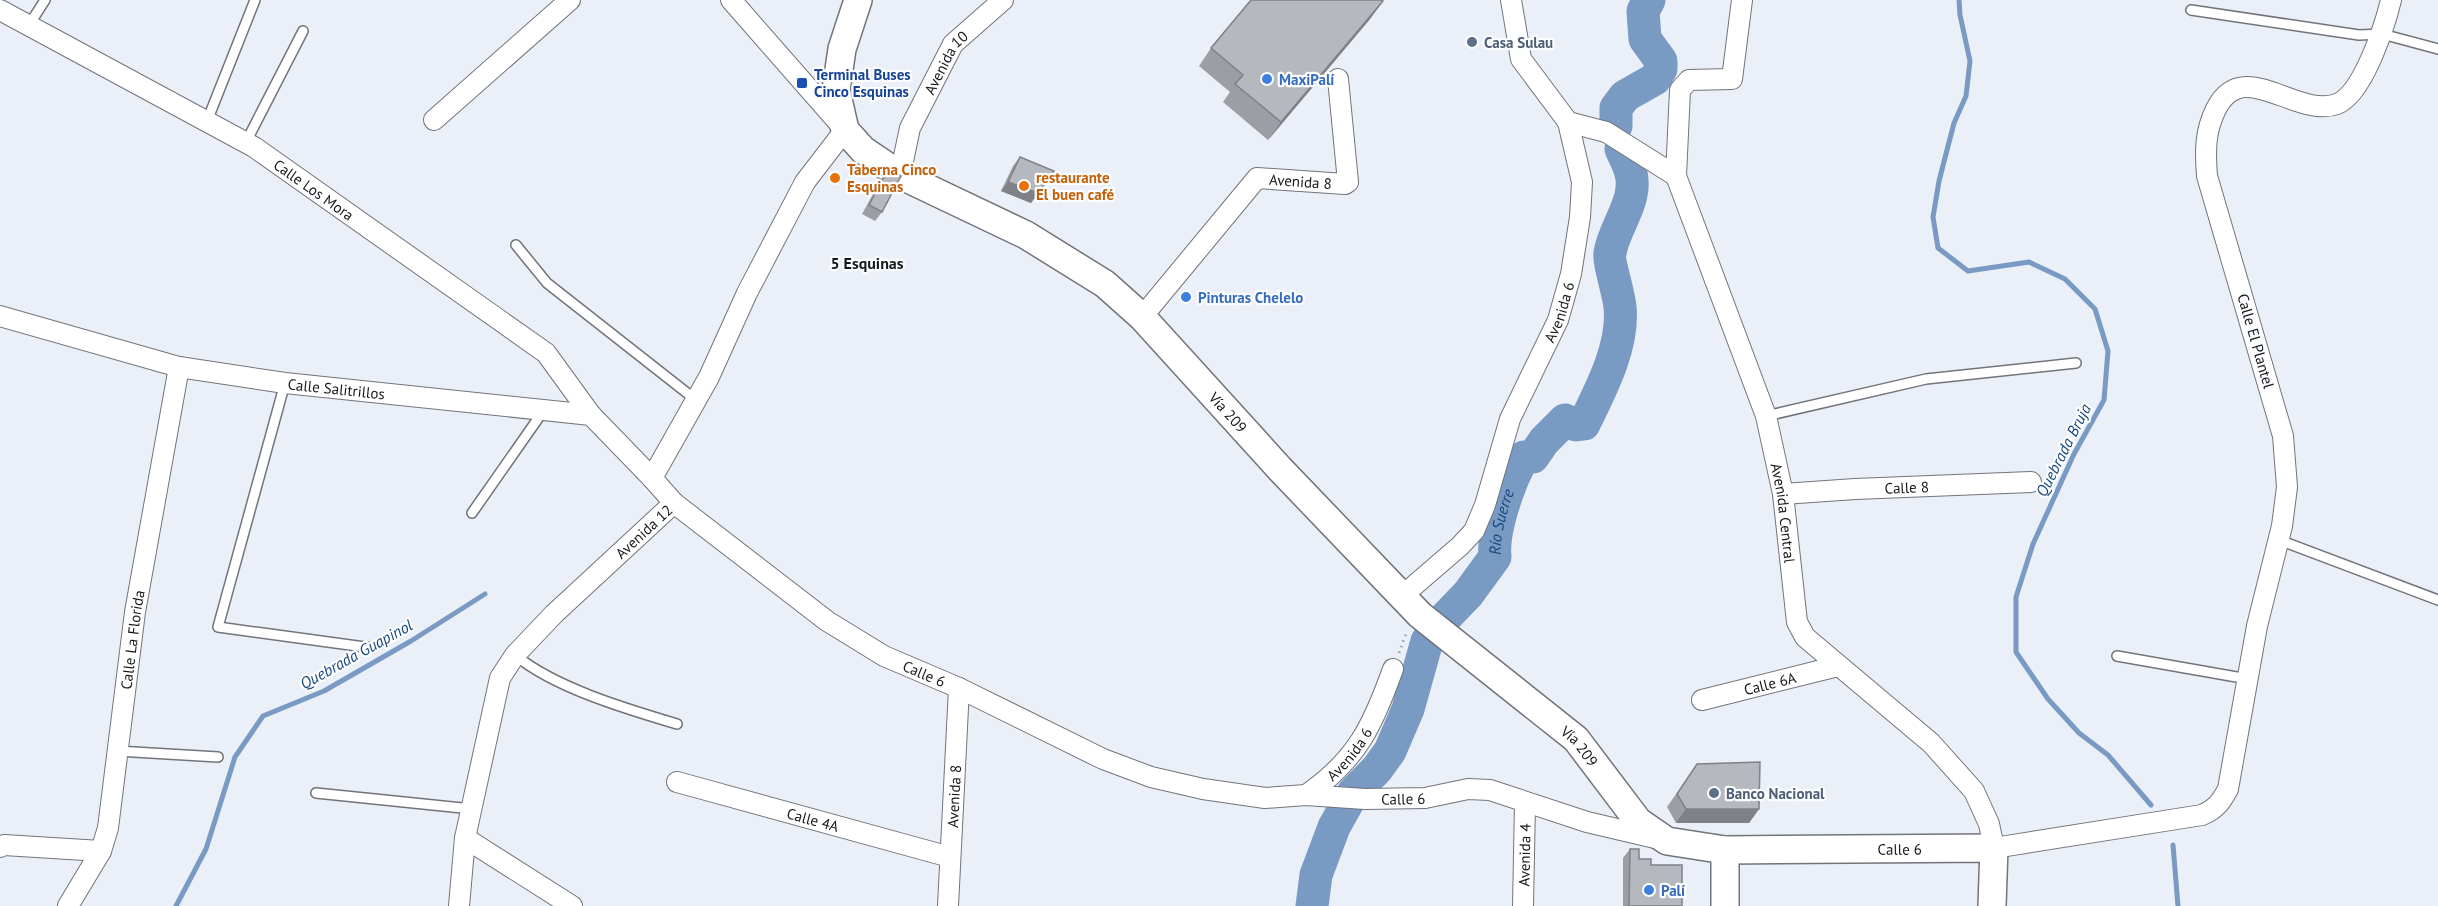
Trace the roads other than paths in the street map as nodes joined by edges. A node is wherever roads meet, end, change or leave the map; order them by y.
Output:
1 (45, 0) edge
2 (255, 0) edge
3 (570, 0) edge
4 (731, 0) edge
5 (858, 0) edge
6 (1003, 0) edge
7 (1511, 0) edge
8 (1742, 0) edge
9 (2391, 0) edge
10 (0, 10) edge
11 (2191, 10) dead end
12 (29, 25) junction
13 (303, 31) dead end
14 (2382, 34) junction
15 (2438, 49) edge
16 (1338, 79) dead end
17 (434, 120) dead end
18 (207, 121) junction
19 (1568, 122) junction
20 (845, 130) junction
21 (246, 142) junction
22 (900, 175) junction
23 (1676, 176) junction
24 (516, 245) dead end
25 (0, 316) edge
26 (1142, 317) junction
27 (2076, 363) dead end
28 (179, 367) junction
29 (285, 383) junction
30 (696, 400) junction
31 (544, 410) junction
32 (591, 415) junction
33 (1766, 416) junction
34 (652, 478) junction
35 (2031, 482) dead end
36 (1783, 495) junction
37 (674, 503) junction
38 (472, 513) dead end
39 (2279, 540) junction
40 (2438, 600) edge
41 (1415, 609) junction
42 (372, 648) dead end
43 (515, 655) junction
44 (2117, 656) dead end
45 (1838, 666) junction
46 (1393, 669) road end
47 (2248, 678) junction
48 (959, 688) junction
49 (1702, 700) dead end
50 (677, 724) dead end
51 (117, 751) junction
52 (218, 757) dead end
53 (677, 782) dead end
54 (315, 793) dead end
55 (1306, 795) junction
56 (1525, 803) junction
57 (472, 809) junction
58 (2202, 815) joint
59 (465, 838) junction
60 (1667, 841) junction
61 (0, 847) edge
62 (1994, 848) junction
63 (1725, 850) junction
64 (101, 851) junction
65 (950, 857) junction
66 (68, 906) edge
67 (459, 906) edge
68 (572, 906) edge
69 (948, 906) edge
70 (1523, 906) edge
71 (1725, 906) edge
72 (1992, 906) edge

1 - 12 lane
2 - 18 lane
3 - 17 street
4 - 20 street
5 - 20 main road
6 - 22 street, Avenida 10
7 - 19 street, Avenida 6
8 - 23 street
9 - 14 street, Calle El Plantel
10 - 12 street, Calle Los Mora
11 - 14 lane
12 - 18 street, Calle Los Mora
13 - 21 lane
14 - 15 lane
14 - 39 street, Calle El Plantel
16 - 26 street, Avenida 8
18 - 21 street, Calle Los Mora
19 - 23 street
19 - 41 street, Avenida 6
20 - 22 main road, Vía 209
20 - 30 street
21 - 32 street, Calle Los Mora
22 - 26 main road, Vía 209
23 - 33 street, Avenida Central
24 - 30 lane
25 - 28 street, Calle Salitrillos
26 - 41 main road, Vía 209
27 - 33 lane
28 - 29 street, Calle Salitrillos
28 - 51 street, Calle La Florida
29 - 31 street, Calle Salitrillos
29 - 42 lane
30 - 34 street
31 - 32 street, Calle Salitrillos
31 - 38 lane
32 - 34 street
33 - 36 street, Avenida Central
34 - 37 street, Avenida 12
35 - 36 street, Calle 8
36 - 45 street, Avenida Central
37 - 43 street, Avenida 12
37 - 48 street, Calle 6
39 - 40 lane
39 - 47 street, Calle El Plantel
41 - 60 main road, Vía 209
43 - 50 lane
43 - 57 street, Avenida 12
44 - 47 lane
45 - 49 street, Calle 6A
45 - 62 street, Avenida Central
46 - 55 street, Avenida 6
47 - 58 street, Calle El Plantel
48 - 55 street, Calle 6
48 - 65 street, Avenida 8
51 - 52 lane
51 - 64 street, Calle La Florida
53 - 65 street, Calle 4A
54 - 57 lane
55 - 56 street, Calle 6
56 - 60 street, Calle 6
56 - 70 street, Avenida 4
57 - 59 street, Avenida 12
58 - 62 street, Calle 6
59 - 67 street, Avenida 12
59 - 68 street
60 - 63 main road, Calle 6
61 - 64 street
62 - 63 main road, Calle 6
62 - 72 main road, Avenida Central
63 - 71 main road
64 - 66 street, Calle La Florida
65 - 69 street, Avenida 8

